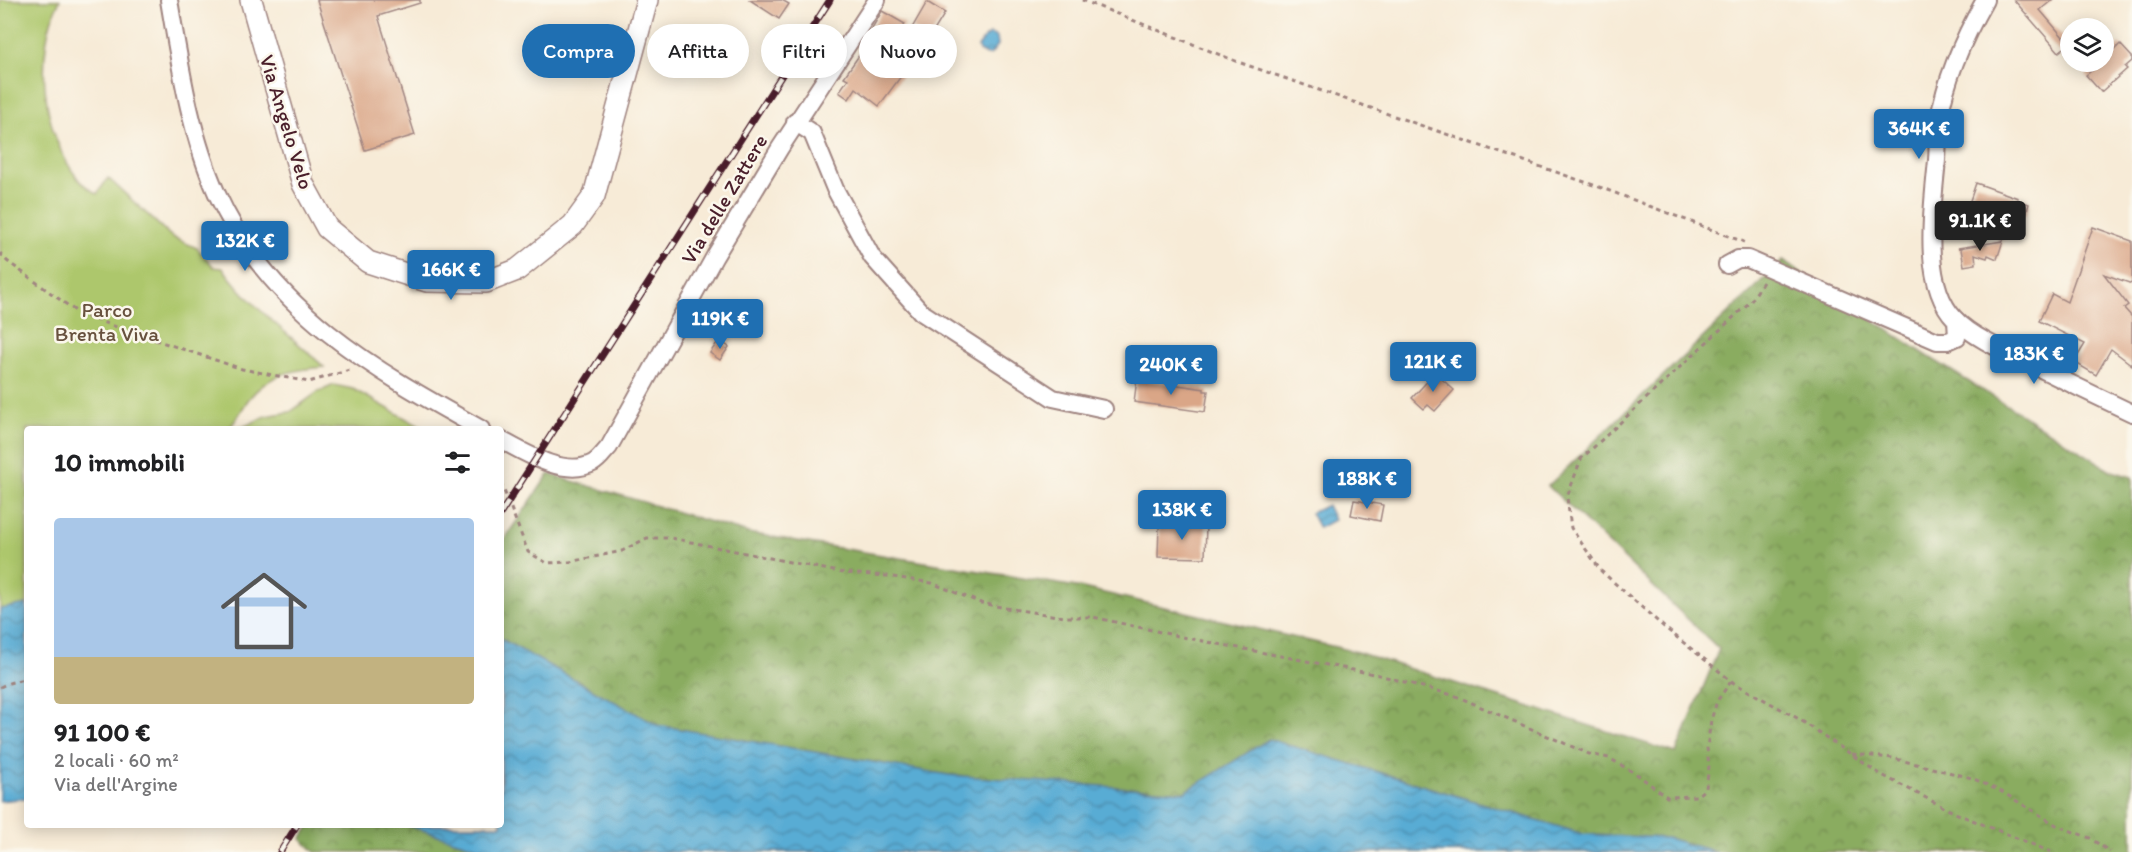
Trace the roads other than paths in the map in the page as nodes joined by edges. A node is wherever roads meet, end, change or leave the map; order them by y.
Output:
1 (169, 0) edge
2 (251, 0) edge
3 (647, 0) edge
4 (877, 0) edge
5 (1985, 0) edge
6 (795, 122) junction
7 (1727, 265) dead end
8 (1956, 320) junction
9 (1104, 409) dead end
10 (2132, 414) edge
11 (476, 426) edge
12 (504, 442) edge

1 - 11 street
2 - 3 main road, Via Angelo Velo
4 - 6 street, Via delle Zattere
5 - 8 street
6 - 9 street
6 - 12 street, Via delle Zattere
7 - 8 street
8 - 10 street

